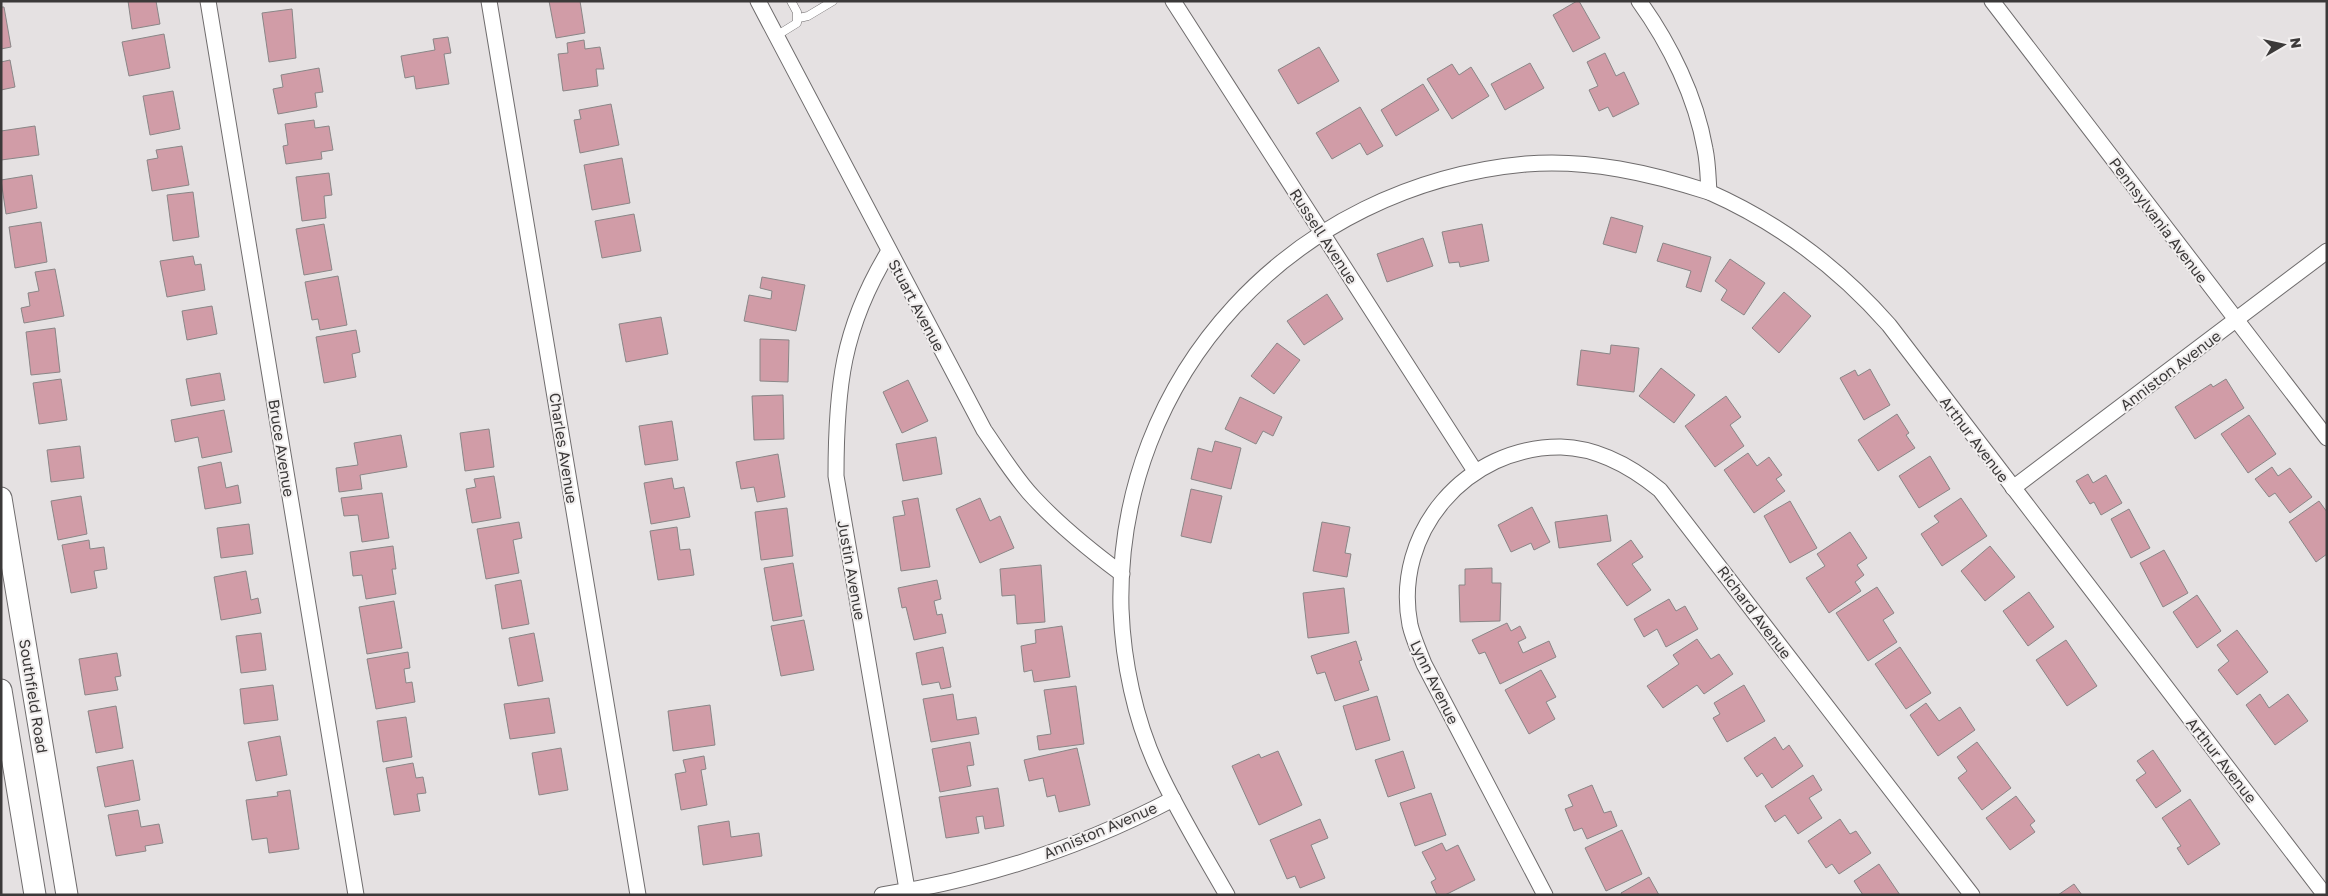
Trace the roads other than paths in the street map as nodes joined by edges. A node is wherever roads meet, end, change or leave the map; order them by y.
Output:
1 (208, 1) edge
2 (490, 1) edge
3 (758, 1) edge
4 (791, 1) edge
5 (832, 1) edge
6 (1173, 1) edge
7 (1639, 1) edge
8 (1992, 1) edge
9 (798, 18) junction
10 (776, 36) junction
11 (1709, 192) junction
12 (1322, 232) junction
13 (889, 251) junction
14 (2327, 251) edge
15 (2236, 320) junction
16 (2327, 438) edge
17 (1475, 471) junction
18 (2013, 488) junction
19 (1, 498) edge
20 (1122, 574) junction
21 (1, 690) edge
22 (1173, 799) junction
23 (907, 893) edge
24 (35, 895) edge
25 (67, 895) edge
26 (356, 895) edge
27 (638, 895) edge
28 (882, 895) edge
29 (1227, 895) edge
30 (1545, 895) edge
31 (1972, 895) edge
32 (2326, 895) edge

1 - 26 street, Bruce Avenue
2 - 27 street, Charles Avenue
3 - 10 street, Stuart Avenue
4 - 9 lane
5 - 9 lane
6 - 12 street, Russell Avenue
7 - 11 street
8 - 15 street, Pennsylvania Avenue
9 - 10 lane
10 - 13 street, Stuart Avenue
11 - 12 street, Anniston Avenue
11 - 18 street, Arthur Avenue
12 - 17 street, Russell Avenue
12 - 20 street, Anniston Avenue
13 - 20 street, Stuart Avenue
13 - 23 street, Justin Avenue
14 - 15 street, Anniston Avenue
15 - 16 street, Pennsylvania Avenue
15 - 18 street, Anniston Avenue
17 - 30 street, Lynn Avenue
17 - 31 street, Richard Avenue
18 - 32 street, Arthur Avenue
19 - 25 main road, Southfield Road
20 - 22 street, Anniston Avenue
21 - 24 main road, Southfield Road
22 - 23 street, Anniston Avenue
22 - 29 street
23 - 28 street, Anniston Avenue

